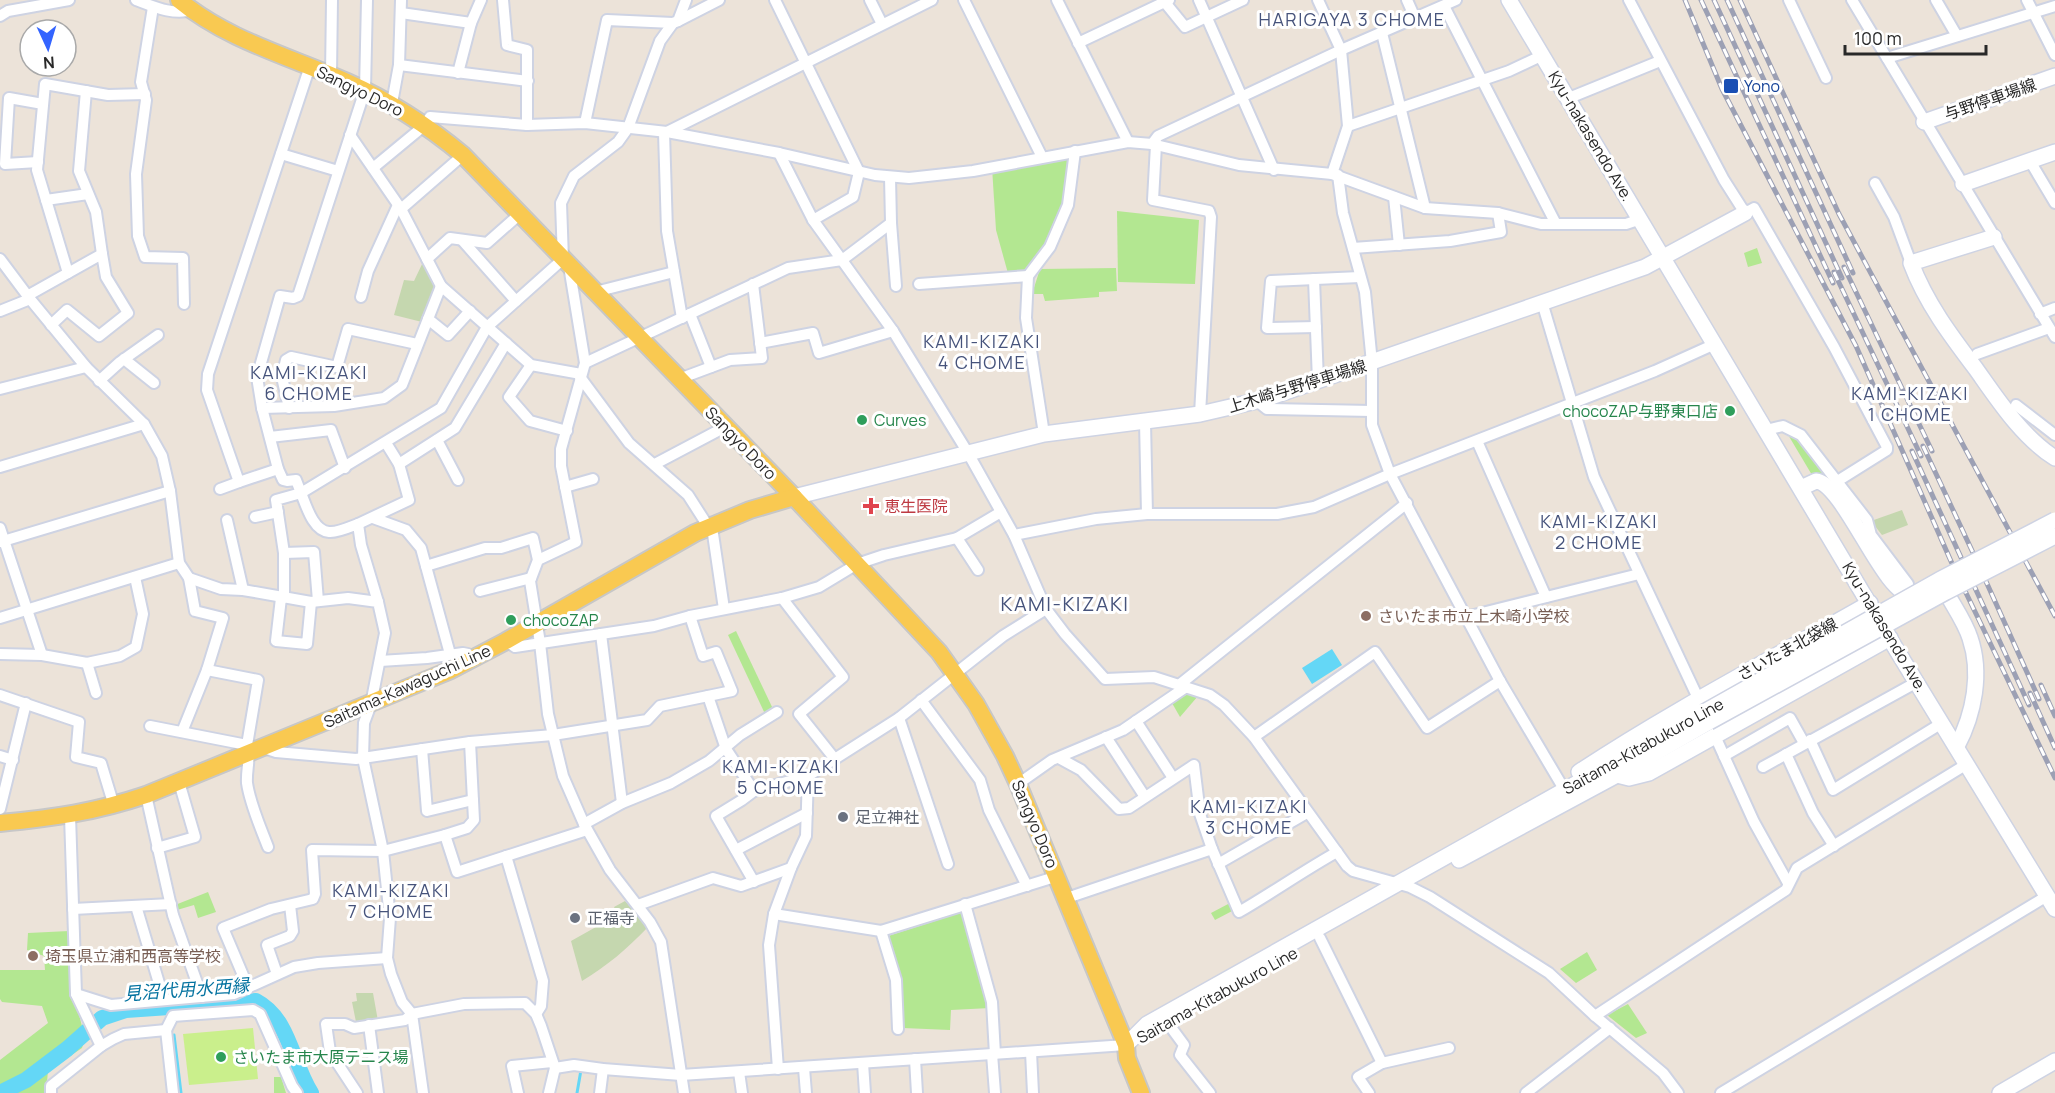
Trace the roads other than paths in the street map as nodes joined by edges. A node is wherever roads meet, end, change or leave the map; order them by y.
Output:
1 (69, 0) edge
2 (136, 0) edge
3 (332, 0) edge
4 (367, 0) edge
5 (401, 0) edge
6 (481, 0) edge
7 (503, 0) edge
8 (686, 0) edge
9 (719, 0) edge
10 (775, 0) edge
11 (870, 0) edge
12 (932, 0) edge
13 (964, 0) edge
14 (1056, 0) edge
15 (1199, 0) edge
16 (1243, 0) edge
17 (1318, 0) edge
18 (1407, 0) edge
19 (1456, 0) edge
20 (1509, 0) edge
21 (1629, 0) edge
22 (1789, 0) edge
23 (1852, 0) edge
24 (1936, 0) edge
25 (2027, 0) edge
26 (1165, 1) edge
27 (185, 5) edge
28 (153, 6) junction
29 (1444, 6) junction
30 (2055, 6) edge
31 (401, 13) junction
32 (2034, 13) junction
33 (0, 16) edge
34 (1207, 17) junction
35 (1415, 18) junction
36 (676, 22) junction
37 (471, 23) junction
38 (882, 24) junction
39 (1382, 33) junction
40 (1957, 36) junction
41 (1078, 43) junction
42 (1341, 50) junction
43 (1543, 55) junction
44 (2055, 55) edge
45 (1887, 58) junction
46 (1660, 61) junction
47 (806, 62) junction
48 (399, 65) junction
49 (310, 66) junction
50 (458, 73) junction
51 (331, 75) junction
52 (2055, 76) edge
53 (1826, 78) dead end
54 (1482, 79) junction
55 (528, 81) junction
56 (365, 90) junction
57 (86, 91) junction
58 (145, 94) junction
59 (1242, 98) junction
60 (1569, 98) junction
61 (392, 103) junction
62 (43, 104) junction
63 (1400, 108) junction
64 (1924, 122) junction
65 (585, 123) junction
66 (424, 125) junction
67 (527, 125) junction
68 (1348, 126) junction
69 (628, 128) junction
70 (666, 132) junction
71 (350, 135) junction
72 (1128, 142) junction
73 (1154, 144) junction
74 (1076, 151) junction
75 (2055, 152) edge
76 (779, 153) junction
77 (281, 154) junction
78 (464, 155) junction
79 (1042, 158) junction
80 (2030, 161) junction
81 (38, 162) junction
82 (373, 168) junction
83 (1274, 170) junction
84 (338, 171) junction
85 (859, 171) junction
86 (1335, 175) junction
87 (890, 177) junction
88 (1875, 183) dead end
89 (1963, 184) junction
90 (88, 194) junction
91 (1394, 196) junction
92 (46, 200) junction
93 (2055, 203) edge
94 (399, 207) junction
95 (1425, 208) junction
96 (521, 213) junction
97 (1498, 213) junction
98 (1744, 213) junction
99 (1641, 219) junction
100 (813, 220) junction
101 (891, 223) junction
102 (1556, 224) junction
103 (1994, 237) junction
104 (462, 240) junction
105 (1399, 245) junction
106 (1353, 248) junction
107 (102, 254) junction
108 (1663, 258) junction
109 (0, 259) edge
110 (427, 259) junction
111 (842, 260) junction
112 (566, 263) junction
113 (1911, 263) junction
114 (674, 272) junction
115 (68, 273) junction
116 (1028, 276) junction
117 (1360, 277) junction
118 (1314, 279) junction
119 (753, 284) junction
120 (919, 284) dead end
121 (441, 286) junction
122 (896, 286) dead end
123 (595, 292) junction
124 (361, 297) dead end
125 (29, 298) junction
126 (516, 302) junction
127 (1542, 302) junction
128 (184, 304) dead end
129 (2055, 308) edge
130 (0, 311) edge
131 (470, 311) junction
132 (2040, 314) junction
133 (686, 316) junction
134 (428, 319) junction
135 (51, 326) junction
136 (487, 327) junction
137 (1316, 327) junction
138 (893, 331) junction
139 (2052, 333) edge
140 (158, 335) dead end
141 (639, 337) junction
142 (506, 343) junction
143 (760, 343) junction
144 (417, 344) junction
145 (1716, 344) junction
146 (1977, 354) dead end
147 (124, 359) junction
148 (1372, 363) junction
149 (531, 365) junction
150 (86, 367) junction
151 (711, 367) junction
152 (582, 371) junction
153 (679, 379) junction
154 (99, 381) junction
155 (1318, 381) junction
156 (154, 383) dead end
157 (0, 389) edge
158 (1257, 401) junction
159 (1573, 402) junction
160 (2016, 405) dead end
161 (262, 408) junction
162 (289, 408) junction
163 (1372, 411) junction
164 (1200, 414) junction
165 (1146, 422) junction
166 (144, 424) junction
167 (725, 427) junction
168 (1766, 430) junction
169 (567, 431) junction
170 (1044, 434) junction
171 (2055, 435) edge
172 (270, 437) junction
173 (437, 440) junction
174 (1477, 441) junction
175 (386, 443) junction
176 (968, 453) junction
177 (2055, 458) edge
178 (399, 464) junction
179 (656, 464) junction
180 (0, 467) edge
181 (278, 468) junction
182 (345, 468) junction
183 (1390, 474) junction
184 (593, 479) dead end
185 (458, 480) dead end
186 (238, 482) junction
187 (1836, 482) junction
188 (565, 487) junction
189 (1801, 488) junction
190 (220, 489) dead end
191 (170, 491) junction
192 (301, 493) junction
193 (794, 497) junction
194 (1407, 503) junction
195 (278, 512) junction
196 (1001, 512) junction
197 (1147, 514) junction
198 (255, 516) dead end
199 (373, 518) junction
200 (227, 520) dead end
201 (2055, 520) edge
202 (358, 524) junction
203 (710, 526) junction
204 (0, 528) edge
205 (1014, 535) junction
206 (2055, 536) edge
207 (957, 538) junction
208 (2, 541) edge
209 (284, 553) junction
210 (538, 560) junction
211 (179, 563) junction
212 (857, 564) junction
213 (426, 566) junction
214 (978, 570) dead end
215 (1639, 574) junction
216 (135, 577) junction
217 (531, 578) junction
218 (189, 579) junction
219 (1910, 589) junction
220 (243, 590) junction
221 (480, 591) dead end
222 (1946, 592) junction
223 (1546, 597) junction
224 (283, 598) junction
225 (782, 598) junction
226 (315, 602) junction
227 (378, 602) junction
228 (1870, 603) junction
229 (27, 609) junction
230 (724, 609) junction
231 (1046, 609) junction
232 (690, 616) junction
233 (1466, 617) junction
234 (0, 618) edge
235 (537, 623) junction
236 (602, 634) junction
237 (1890, 638) junction
238 (506, 641) junction
239 (540, 643) junction
240 (0, 654) edge
241 (450, 654) junction
242 (42, 656) junction
243 (473, 659) junction
244 (380, 661) junction
245 (87, 663) junction
246 (207, 670) junction
247 (957, 674) junction
248 (1500, 681) junction
249 (1917, 682) junction
250 (1183, 686) junction
251 (96, 693) dead end
252 (0, 694) edge
253 (708, 696) junction
254 (921, 700) junction
255 (26, 703) junction
256 (371, 704) junction
257 (777, 712) dead end
258 (1706, 717) junction
259 (899, 718) junction
260 (1136, 721) junction
261 (1942, 723) junction
262 (150, 726) dead end
263 (612, 727) junction
264 (182, 732) junction
265 (553, 735) junction
266 (1106, 737) junction
267 (1254, 737) junction
268 (1807, 741) junction
269 (470, 742) junction
270 (1957, 746) junction
271 (726, 748) junction
272 (253, 749) junction
273 (422, 749) junction
274 (1786, 754) junction
275 (0, 756) edge
276 (1724, 756) junction
277 (834, 758) junction
278 (1059, 758) junction
279 (363, 759) junction
280 (13, 760) junction
281 (1967, 764) junction
282 (1763, 767) dead end
283 (808, 776) junction
284 (1173, 778) junction
285 (179, 782) junction
286 (1018, 784) junction
287 (1561, 784) junction
288 (754, 790) junction
289 (146, 795) junction
290 (1145, 797) junction
291 (473, 800) junction
292 (622, 803) junction
293 (114, 806) junction
294 (0, 809) edge
295 (807, 813) junction
296 (1307, 813) junction
297 (69, 816) junction
298 (0, 823) edge
299 (585, 827) junction
300 (1491, 831) junction
301 (446, 835) junction
302 (1834, 846) junction
303 (268, 847) dead end
304 (158, 848) junction
305 (1212, 849) junction
306 (736, 850) junction
307 (383, 851) junction
308 (1336, 852) junction
309 (506, 856) junction
310 (948, 864) dead end
311 (1218, 864) junction
312 (791, 868) junction
313 (1058, 876) junction
314 (754, 882) junction
315 (1788, 883) junction
316 (1027, 886) junction
317 (1404, 886) junction
318 (1066, 898) junction
319 (2051, 903) edge
320 (171, 904) junction
321 (965, 904) junction
322 (290, 905) junction
323 (638, 905) junction
324 (136, 906) junction
325 (73, 909) junction
326 (774, 914) junction
327 (880, 931) junction
328 (1320, 938) junction
329 (387, 958) junction
330 (277, 975) junction
331 (248, 987) junction
332 (76, 994) junction
333 (202, 997) junction
334 (164, 1000) junction
335 (412, 1014) junction
336 (536, 1014) junction
337 (1595, 1016) junction
338 (1167, 1022) junction
339 (369, 1025) junction
340 (1610, 1028) junction
341 (898, 1029) dead end
342 (166, 1030) junction
343 (99, 1042) junction
344 (1126, 1045) junction
345 (1449, 1048) dead end
346 (1031, 1052) junction
347 (993, 1054) junction
348 (915, 1059) junction
349 (2055, 1061) edge
350 (863, 1063) junction
351 (1382, 1063) junction
352 (553, 1065) junction
353 (804, 1068) junction
354 (603, 1069) junction
355 (778, 1069) junction
356 (739, 1072) junction
357 (681, 1075) junction
358 (51, 1093) edge
359 (173, 1093) edge
360 (297, 1093) edge
361 (357, 1093) edge
362 (378, 1093) edge
363 (423, 1093) edge
364 (518, 1093) edge
365 (549, 1093) edge
366 (600, 1093) edge
367 (684, 1093) edge
368 (742, 1093) edge
369 (806, 1093) edge
370 (865, 1093) edge
371 (917, 1093) edge
372 (995, 1093) edge
373 (1033, 1093) edge
374 (1141, 1093) edge
375 (1152, 1093) edge
376 (1210, 1093) edge
377 (1369, 1093) edge
378 (1526, 1093) edge
379 (1678, 1093) edge
380 (1721, 1093) edge
381 (2000, 1093) edge

1 - 33 street
2 - 28 street
3 - 51 street
4 - 56 street
5 - 31 street
6 - 37 street
7 - 55 street
8 - 36 street
9 - 36 street
10 - 47 street
11 - 38 street
12 - 38 street
13 - 79 street
14 - 41 street
15 - 34 street
16 - 34 street
17 - 42 street
18 - 35 street
19 - 29 street
20 - 43 main road, Kyu-nakasendo Ave.
21 - 46 street
22 - 53 street
23 - 45 street
24 - 40 street
25 - 32 street
26 - 34 street
26 - 41 street
27 - 28 street
27 - 49 main road, Sangyo Doro
28 - 58 street
29 - 35 street
29 - 54 street
30 - 32 street
31 - 37 street
31 - 48 street
32 - 40 street
32 - 44 street
34 - 59 street
35 - 39 street
36 - 65 street
36 - 69 street
37 - 50 street
38 - 47 street
39 - 42 street
39 - 63 street
40 - 45 street
41 - 72 street
42 - 59 street
42 - 68 street
43 - 54 street
43 - 60 main road, Kyu-nakasendo Ave.
45 - 64 street
46 - 60 street
46 - 98 street
47 - 70 street
47 - 85 street
48 - 50 street
48 - 61 street
49 - 51 main road, Sangyo Doro
49 - 77 street
50 - 55 street
51 - 56 main road, Sangyo Doro
52 - 64 main road, 与野停車場線
54 - 63 street
54 - 102 street
55 - 67 street
56 - 61 main road, Sangyo Doro
56 - 71 street
57 - 58 street
57 - 62 street
57 - 90 street
58 - 128 street
59 - 73 street
59 - 83 street
60 - 99 main road, Kyu-nakasendo Ave.
61 - 66 main road, Sangyo Doro
62 - 81 street
62 - 81 street
63 - 68 street
63 - 95 street
64 - 89 street
65 - 67 street
65 - 69 street
66 - 67 street
66 - 78 main road, Sangyo Doro
66 - 82 street
68 - 86 street
69 - 70 street
69 - 112 street
70 - 76 street
70 - 114 street
71 - 82 street
71 - 84 street
72 - 73 street
72 - 74 street
73 - 83 street
73 - 164 street
74 - 79 street
74 - 116 street
75 - 80 main road
76 - 85 street
76 - 100 street
77 - 84 street
77 - 186 street
78 - 94 street
78 - 96 main road, Sangyo Doro
79 - 87 street
80 - 89 main road
80 - 93 street
81 - 92 street
82 - 94 street
83 - 86 street
84 - 161 street
85 - 87 street
85 - 100 street
86 - 91 street
86 - 106 street
87 - 101 street
88 - 113 street
89 - 103 street
90 - 92 street
90 - 107 street
91 - 95 street
91 - 105 street
92 - 115 street
94 - 110 street
94 - 124 street
95 - 97 street
96 - 104 street
96 - 112 main road, Sangyo Doro
97 - 102 street
97 - 105 street
98 - 108 main road, 上木崎与野停車場線
98 - 187 street
99 - 102 street
99 - 108 main road, Kyu-nakasendo Ave.
100 - 111 street
101 - 111 street
101 - 122 street
103 - 113 main road
103 - 132 street
104 - 110 street
104 - 126 street
105 - 106 street
106 - 117 street
107 - 115 street
107 - 135 street
108 - 127 main road, 上木崎与野停車場線
108 - 145 main road, Kyu-nakasendo Ave.
109 - 125 street
110 - 121 street
111 - 119 street
111 - 138 street
112 - 123 main road, Sangyo Doro
112 - 126 street
112 - 152 street
113 - 177 main road
114 - 123 street
114 - 133 street
115 - 125 street
116 - 120 street
116 - 170 street
117 - 118 street
117 - 148 street
118 - 137 street
118 - 137 street
119 - 133 street
119 - 143 street
121 - 131 street
121 - 134 street
123 - 141 main road, Sangyo Doro
125 - 130 street
125 - 135 street
126 - 136 street
127 - 148 main road, 上木崎与野停車場線
127 - 159 street
129 - 132 street
131 - 134 street
131 - 136 street
132 - 139 street
133 - 141 street
133 - 151 street
134 - 144 street
135 - 150 street
136 - 142 street
136 - 175 street
137 - 155 street
138 - 143 street
138 - 176 street
139 - 146 street
140 - 147 street
141 - 152 street
141 - 153 main road, Sangyo Doro
142 - 149 street
142 - 173 street
143 - 151 street
144 - 162 street
144 - 162 street
145 - 159 street
145 - 168 main road, Kyu-nakasendo Ave.
147 - 154 street
147 - 156 street
148 - 155 main road, 上木崎与野停車場線
148 - 163 street
149 - 152 street
149 - 169 street
150 - 154 street
150 - 157 street
151 - 153 street
152 - 169 street
152 - 179 street
153 - 167 main road, Sangyo Doro
154 - 166 street
155 - 158 main road, 上木崎与野停車場線
158 - 163 street
158 - 164 main road, 上木崎与野停車場線
159 - 174 street
159 - 215 street
160 - 171 street
161 - 162 street
161 - 172 street
163 - 183 street
164 - 165 main road, 上木崎与野停車場線
165 - 170 main road, 上木崎与野停車場線
165 - 197 street
166 - 180 street
166 - 191 street
167 - 179 street
167 - 193 main road, Sangyo Doro
168 - 187 street
168 - 189 main road, Kyu-nakasendo Ave.
169 - 188 street
170 - 176 main road, 上木崎与野停車場線
172 - 181 street
172 - 182 street
173 - 178 street
173 - 185 street
174 - 183 street
174 - 223 street
175 - 178 street
175 - 182 street
176 - 193 main road, 上木崎与野停車場線
176 - 196 street
178 - 199 street
179 - 203 street
181 - 186 street
181 - 192 street
182 - 192 street
183 - 194 street
183 - 197 street
184 - 188 street
186 - 190 street
187 - 219 street
188 - 210 street
189 - 219 main road
189 - 228 main road, Kyu-nakasendo Ave.
191 - 208 street
191 - 211 street
192 - 195 street
192 - 202 street
193 - 203 main road, Saitama-Kawaguchi Line
193 - 212 main road, Sangyo Doro
194 - 233 street
194 - 250 street
195 - 198 street
195 - 209 street
196 - 205 street
196 - 207 street
197 - 205 street
199 - 202 street
199 - 213 street
200 - 220 street
201 - 219 main road, Saitama-Kitabukuro Line, bridge
202 - 227 street
203 - 230 street
203 - 235 main road, Saitama-Kawaguchi Line
204 - 208 street
205 - 231 street
206 - 222 main road, Saitama-Kitabukuro Line, bridge
207 - 212 street
207 - 214 street
208 - 229 street
209 - 224 street
209 - 226 street
210 - 213 street
210 - 217 street
211 - 216 street
211 - 218 street
212 - 225 street
212 - 247 main road, Sangyo Doro
213 - 241 street
215 - 223 street
215 - 258 street
216 - 229 street
216 - 245 street
217 - 221 street
217 - 235 street
218 - 220 street
218 - 246 street
219 - 258 main road, Saitama-Kitabukuro Line, bridge
220 - 224 street
222 - 258 main road, Saitama-Kitabukuro Line, bridge
222 - 270 main road
223 - 233 street
224 - 226 street
224 - 226 street
225 - 230 street
225 - 277 street
226 - 227 street
227 - 244 street
228 - 237 main road, Kyu-nakasendo Ave.
228 - 258 main road, さいたま北袋線
229 - 234 street
229 - 242 street
230 - 232 street
231 - 247 street
231 - 250 street
232 - 236 street
232 - 253 street
233 - 248 street
235 - 238 main road, Saitama-Kawaguchi Line
235 - 239 street
236 - 239 street
236 - 263 street
237 - 249 main road, Kyu-nakasendo Ave.
237 - 258 main road, さいたま北袋線
238 - 239 street
238 - 243 main road, Saitama-Kawaguchi Line
239 - 265 street
240 - 242 street
241 - 243 street
241 - 244 street
242 - 245 street
243 - 256 main road, Saitama-Kawaguchi Line
244 - 256 street
245 - 251 street
246 - 264 street
246 - 272 street
247 - 254 street
247 - 286 main road, Sangyo Doro
248 - 267 street
248 - 287 street
249 - 261 main road, Kyu-nakasendo Ave.
249 - 268 street
250 - 260 street
250 - 267 street
252 - 255 street
253 - 263 street
253 - 271 street
254 - 259 street
254 - 316 street
255 - 280 street
255 - 293 street
256 - 272 main road, Saitama-Kawaguchi Line
256 - 279 street
257 - 271 street
258 - 276 street
258 - 287 main road, さいたま北袋線
258 - 300 main road, Saitama-Kitabukuro Line
258 - 317 main road, Saitama-Kitabukuro Line
259 - 277 street
259 - 310 street
260 - 266 street
260 - 284 street
261 - 268 street
261 - 270 main road, Kyu-nakasendo Ave.
262 - 264 street
263 - 265 street
263 - 292 street
264 - 272 street
265 - 269 street
265 - 299 street
266 - 278 street
266 - 290 street
267 - 296 street
268 - 274 street
268 - 276 street
269 - 273 street
269 - 291 street
270 - 281 main road, Kyu-nakasendo Ave.
271 - 288 street
271 - 292 street
272 - 279 street
272 - 285 main road, Saitama-Kawaguchi Line
272 - 303 street
273 - 279 street
273 - 291 street
274 - 282 street
274 - 302 street
275 - 280 street
276 - 315 street
277 - 283 street
278 - 286 street
278 - 290 street
279 - 307 street
280 - 294 street
281 - 302 street
281 - 319 main road, Kyu-nakasendo Ave.
283 - 288 street
283 - 295 street
284 - 290 street
284 - 305 street
285 - 289 main road, Saitama-Kawaguchi Line
285 - 304 street
286 - 313 main road, Sangyo Doro
287 - 300 main road, さいたま北袋線
288 - 306 street
289 - 293 main road, Saitama-Kawaguchi Line
289 - 304 street
291 - 301 street
292 - 299 street
293 - 297 main road, Saitama-Kawaguchi Line
295 - 306 street
295 - 312 street
296 - 308 street
296 - 311 street
297 - 298 main road, Saitama-Kawaguchi Line
297 - 325 street
299 - 309 street
299 - 323 street
300 - 317 main road, Saitama-Kitabukuro Line
301 - 307 street
301 - 309 street
302 - 315 street
304 - 320 street
305 - 311 street
305 - 318 street
306 - 314 street
307 - 322 street
307 - 329 street
308 - 311 street
308 - 317 street
309 - 336 street
312 - 314 street
312 - 326 street
313 - 316 street
313 - 318 main road, Sangyo Doro
314 - 323 street
315 - 337 street
316 - 321 street
317 - 328 main road, Saitama-Kitabukuro Line
317 - 337 street
317 - 344 main road, Saitama-Kitabukuro Line
318 - 344 main road, Sangyo Doro
319 - 380 street
320 - 324 street
320 - 333 street
321 - 327 street
321 - 347 street
322 - 330 street
322 - 331 street
323 - 357 street
324 - 325 street
324 - 334 street
325 - 332 street
326 - 327 street
326 - 355 street
327 - 341 street
328 - 338 main road, Saitama-Kitabukuro Line
328 - 351 street
329 - 330 street
329 - 335 street
330 - 331 street
331 - 333 street
332 - 334 street
332 - 343 street
333 - 334 street
335 - 336 street
335 - 339 street
335 - 363 street
336 - 352 street
337 - 340 street
338 - 344 main road, Saitama-Kitabukuro Line
338 - 376 street
339 - 361 street
339 - 362 street
340 - 378 street
340 - 379 street
342 - 343 street
342 - 359 street
342 - 360 street
343 - 358 street
344 - 346 street
344 - 374 main road, Sangyo Doro
344 - 375 main road, Sangyo Doro
345 - 351 street
346 - 347 street
346 - 373 street
347 - 348 street
347 - 372 street
348 - 350 street
348 - 371 street
349 - 381 main road
350 - 353 street
350 - 370 street
351 - 377 street
352 - 354 street
352 - 364 street
352 - 365 street
353 - 355 street
353 - 369 street
354 - 357 street
354 - 366 street
355 - 356 street
356 - 357 street
356 - 368 street
357 - 367 street

